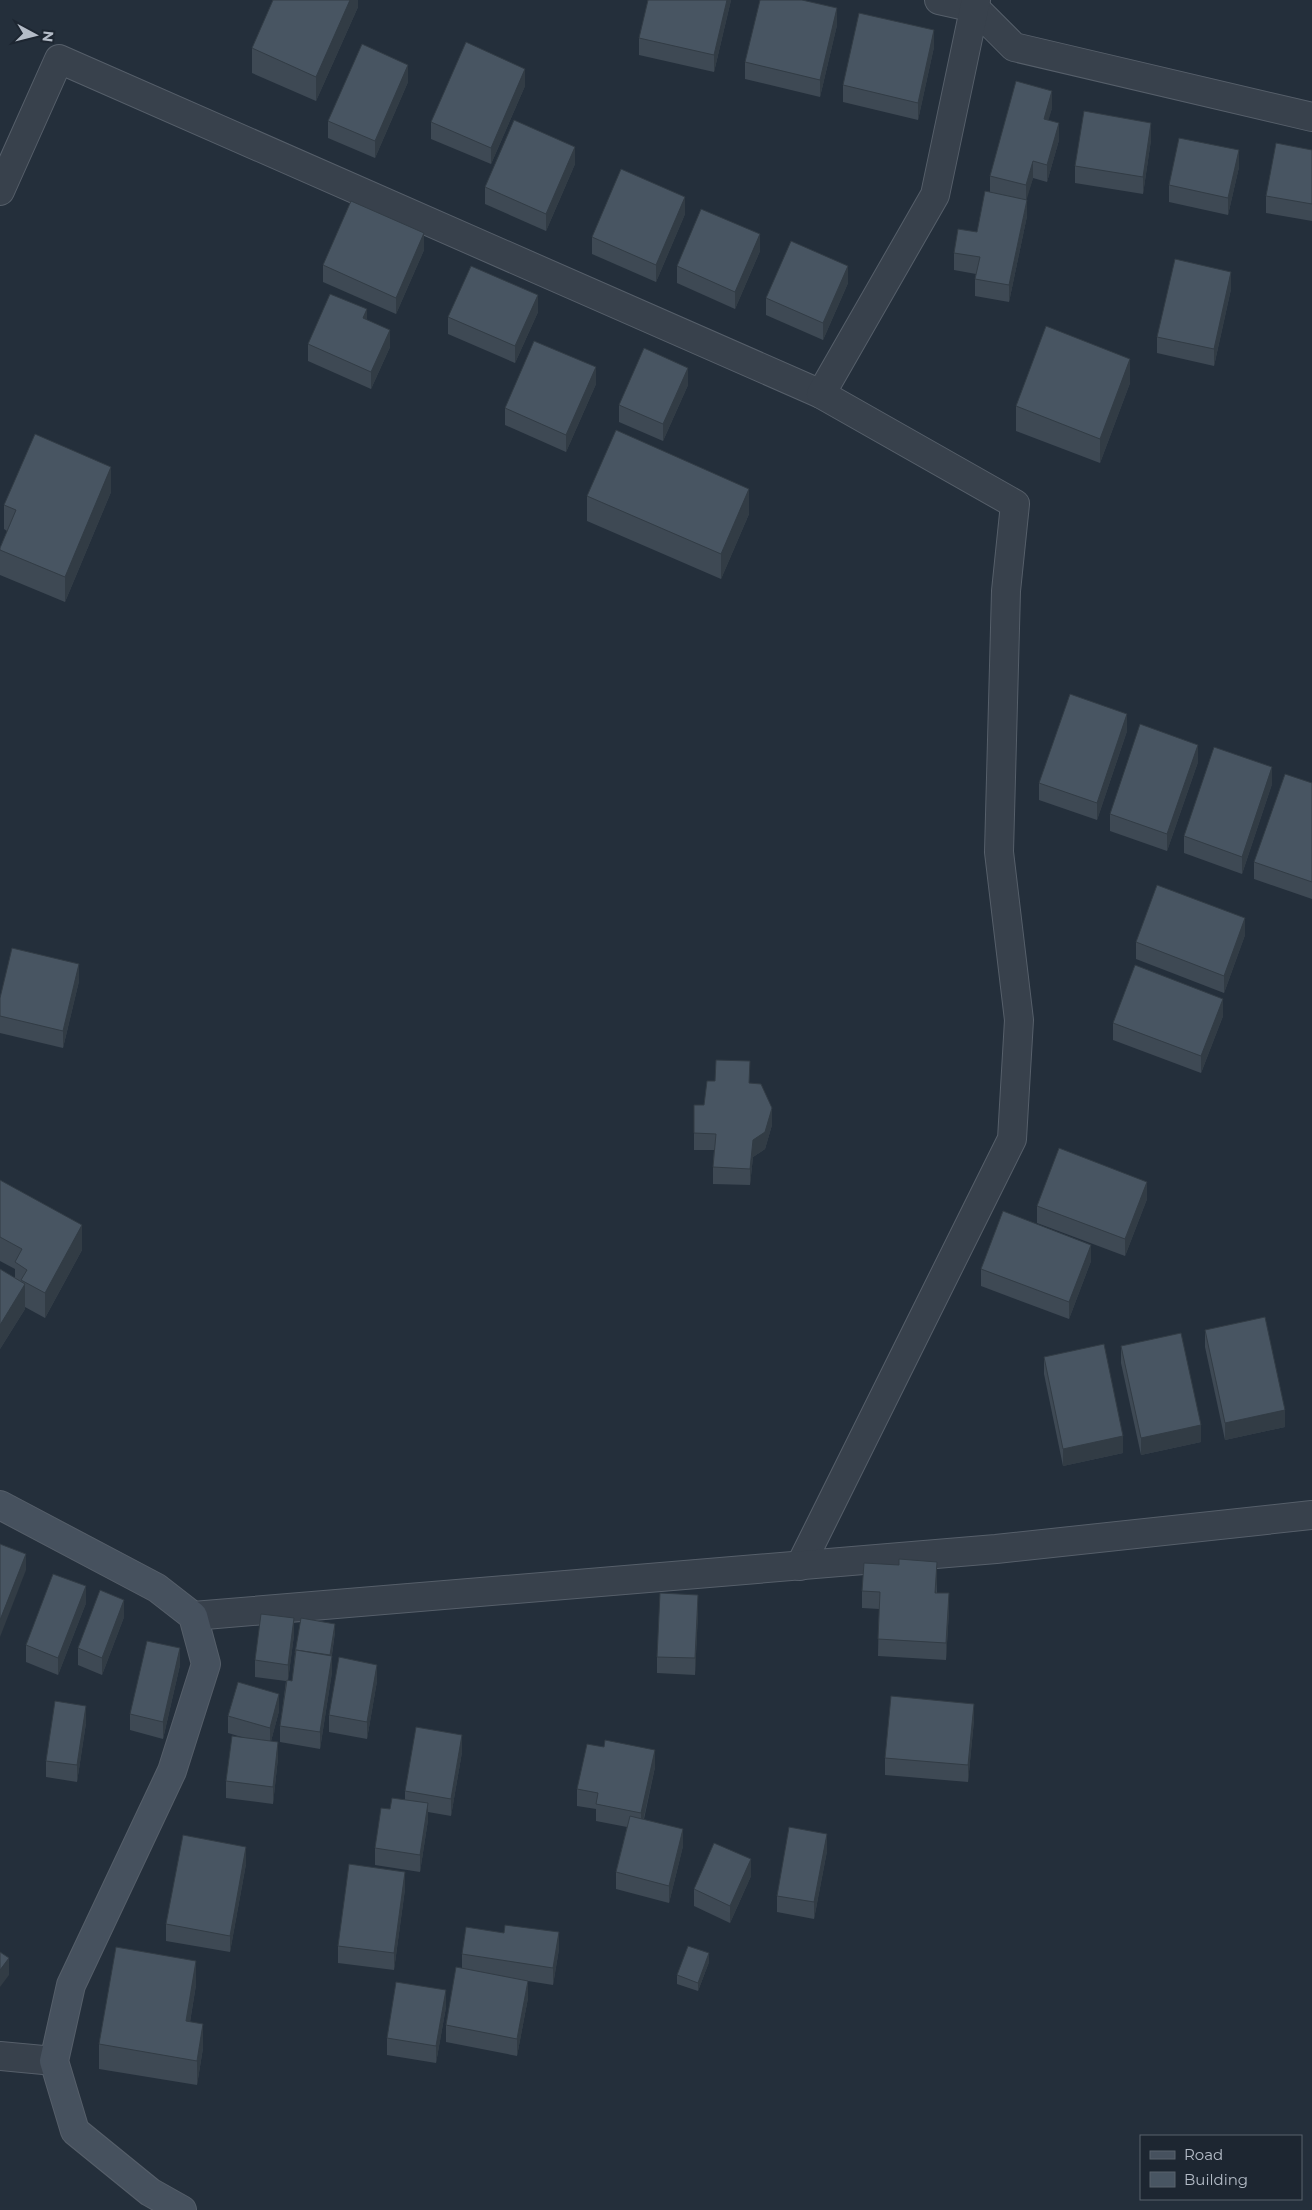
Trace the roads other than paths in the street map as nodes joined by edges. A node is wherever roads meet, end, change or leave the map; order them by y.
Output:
1 (939, 0) edge
2 (975, 4) edge
3 (1312, 117) edge
4 (0, 191) edge
5 (821, 394) junction
6 (0, 1505) edge
7 (1312, 1515) edge
8 (800, 1566) junction
9 (192, 1616) junction
10 (0, 2056) edge
11 (54, 2061) junction
12 (182, 2210) edge

1 - 2 street
2 - 3 street
2 - 5 street
4 - 5 street
5 - 8 street
6 - 9 street
7 - 8 street
8 - 9 street
9 - 11 street
10 - 11 street
11 - 12 street

